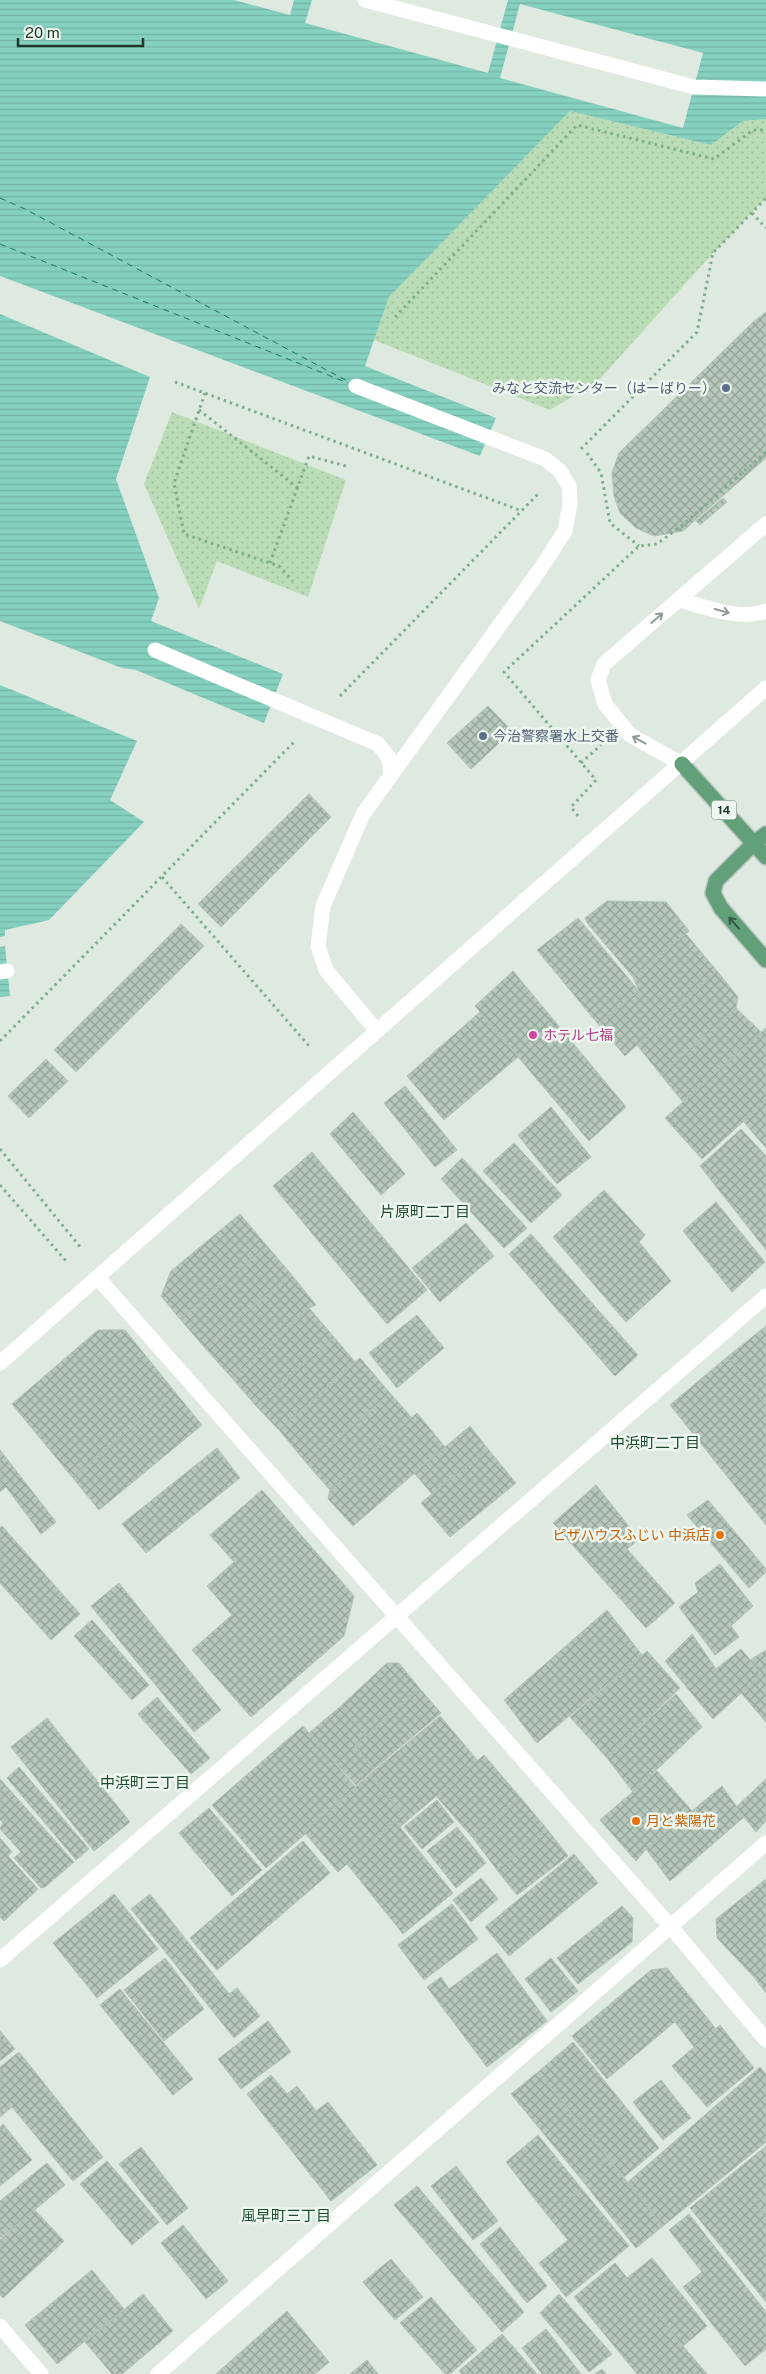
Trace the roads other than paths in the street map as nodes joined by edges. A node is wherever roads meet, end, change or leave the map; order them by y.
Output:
1 (365, 0) edge
2 (766, 89) edge
3 (356, 386) dead end
4 (766, 524) edge
5 (679, 600) junction
6 (766, 611) edge
7 (155, 650) dead end
8 (766, 688) edge
9 (682, 764) junction
10 (391, 776) junction
11 (760, 838) edge
12 (766, 856) edge
13 (766, 960) edge
14 (377, 1031) junction
15 (98, 1278) junction
16 (766, 1296) edge
17 (0, 1363) edge
18 (398, 1617) junction
19 (766, 1844) edge
20 (670, 1926) junction
21 (0, 1960) edge
22 (766, 2040) edge
23 (0, 2326) edge
24 (41, 2374) edge
25 (158, 2374) edge

1 - 2 street
3 - 10 street
4 - 5 street
5 -> 6 street
9 -> 5 street
7 - 10 street
8 - 9 street
9 - 11 main road, 14
9 - 14 street
10 - 14 street
11 - 12 main road, 14
13 -> 11 main road
14 - 15 street
15 - 17 street
15 - 18 street
16 - 18 street
18 - 20 street
18 - 21 street
19 - 20 street
20 - 22 street
20 - 25 street
23 - 24 street

